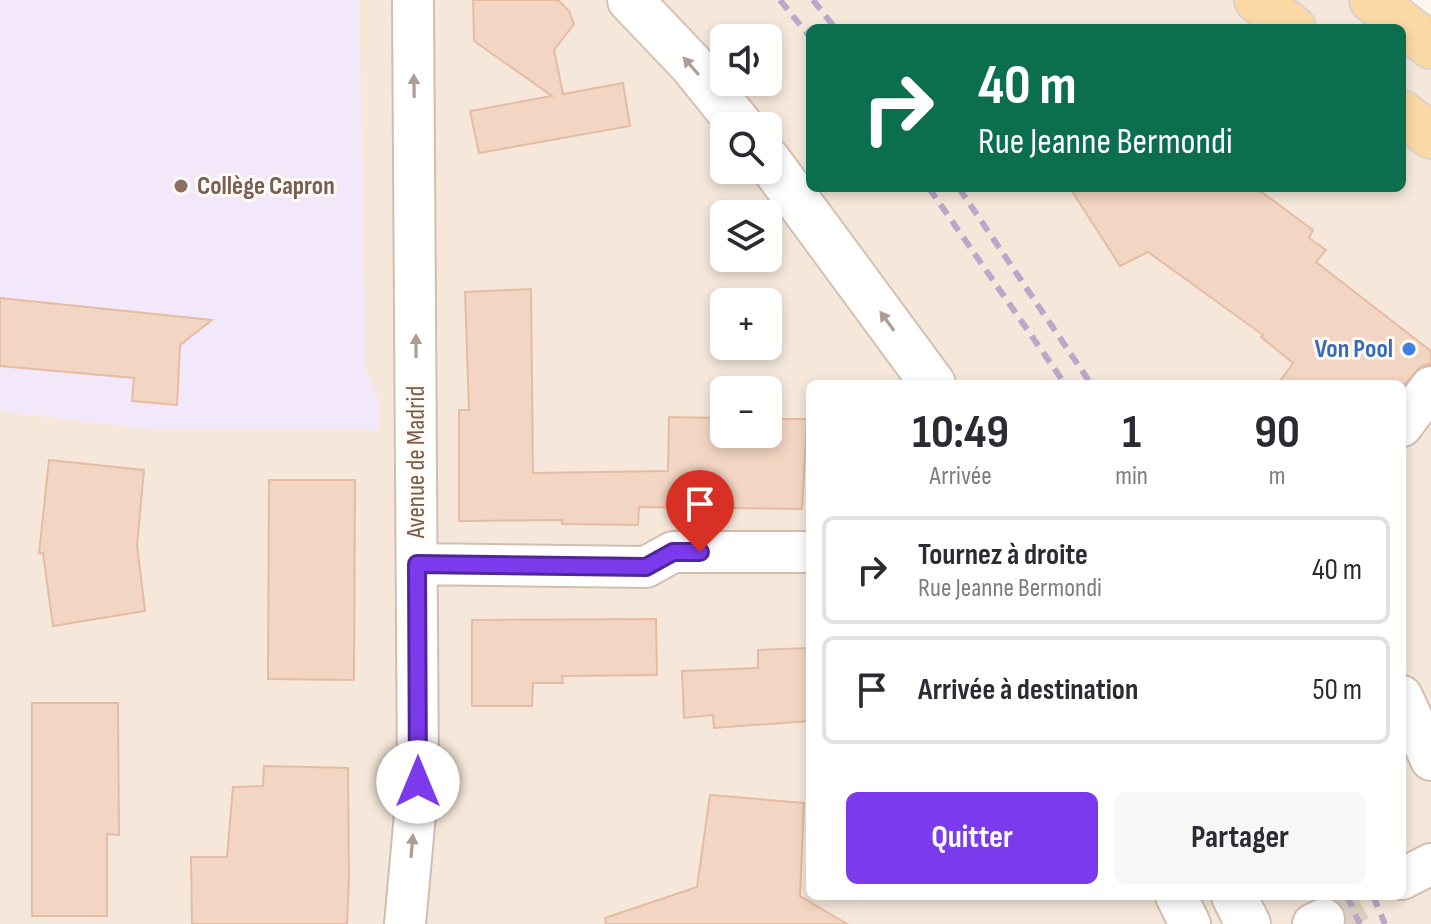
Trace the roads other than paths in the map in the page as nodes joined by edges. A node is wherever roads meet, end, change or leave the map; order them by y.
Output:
1 (413, 0) edge
2 (630, 0) edge
3 (1257, 0) edge
4 (1372, 0) edge
5 (1288, 24) edge
6 (1403, 24) edge
7 (1406, 27) edge
8 (1431, 46) edge
9 (730, 112) edge
10 (1406, 116) edge
11 (1431, 136) edge
12 (782, 179) edge
13 (930, 380) edge
14 (1431, 387) edge
15 (1406, 421) edge
16 (806, 552) edge
17 (417, 564) junction
18 (1406, 705) edge
19 (1431, 760) edge
20 (1431, 864) edge
21 (1406, 877) edge
22 (1178, 900) edge
23 (1236, 900) edge
24 (405, 924) edge
25 (1190, 924) edge
26 (1248, 924) edge

17 -> 1 street, Avenue de Madrid
9 -> 2 main road
3 - 5 main road
4 - 6 main road
7 - 8 main road
10 - 11 main road
13 -> 12 main road
14 - 15 street
16 - 17 street
24 -> 17 street, Avenue de Madrid
18 - 19 street
20 - 21 street
22 - 25 street
23 - 26 main road

